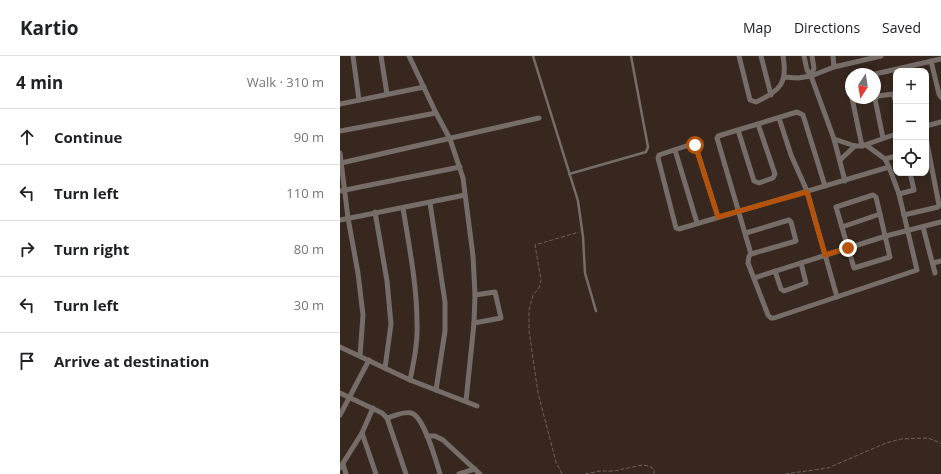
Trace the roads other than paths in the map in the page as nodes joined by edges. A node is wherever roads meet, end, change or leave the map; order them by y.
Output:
1 (353, 56) edge
2 (381, 56) edge
3 (410, 56) edge
4 (533, 56) edge
5 (631, 56) edge
6 (739, 56) edge
7 (761, 56) edge
8 (783, 56) edge
9 (804, 56) edge
10 (812, 56) edge
11 (833, 56) edge
12 (881, 56) edge
13 (941, 59) edge
14 (931, 61) junction
15 (834, 67) junction
16 (914, 68) edge
17 (893, 72) edge
18 (881, 73) edge
19 (812, 76) junction
20 (784, 77) junction
21 (424, 87) junction
22 (387, 94) junction
23 (893, 94) edge
24 (771, 96) junction
25 (941, 97) edge
26 (359, 100) junction
27 (340, 104) edge
28 (854, 104) edge
29 (436, 113) junction
30 (539, 118) dead end
31 (779, 118) junction
32 (941, 122) edge
33 (758, 124) junction
34 (929, 125) edge
35 (738, 130) junction
36 (340, 132) edge
37 (893, 135) edge
38 (883, 138) junction
39 (450, 139) junction
40 (834, 139) junction
41 (926, 140) edge
42 (855, 146) junction
43 (864, 146) junction
44 (675, 150) junction
45 (340, 154) edge
46 (893, 157) edge
47 (885, 159) junction
48 (840, 160) junction
49 (341, 163) junction
50 (460, 166) junction
51 (889, 167) junction
52 (569, 174) junction
53 (911, 176) edge
54 (845, 181) junction
55 (825, 186) junction
56 (342, 191) edge
57 (807, 192) junction
58 (899, 194) junction
59 (465, 195) junction
60 (430, 203) junction
61 (403, 208) junction
62 (739, 211) junction
63 (375, 212) junction
64 (880, 214) junction
65 (904, 215) junction
66 (718, 217) junction
67 (348, 218) junction
68 (340, 220) edge
69 (941, 222) edge
70 (697, 224) junction
71 (842, 227) junction
72 (923, 227) junction
73 (908, 231) junction
74 (746, 234) junction
75 (886, 236) junction
76 (848, 248) junction
77 (752, 254) junction
78 (825, 255) junction
79 (941, 261) edge
80 (801, 262) junction
81 (933, 263) junction
82 (775, 271) junction
83 (935, 273) dead end
84 (754, 278) junction
85 (475, 295) junction
86 (837, 297) junction
87 (596, 312) dead end
88 (474, 323) junction
89 (340, 347) edge
90 (360, 356) junction
91 (369, 360) junction
92 (385, 368) junction
93 (410, 380) junction
94 (436, 390) junction
95 (340, 392) edge
96 (350, 397) junction
97 (466, 402) junction
98 (477, 406) dead end
99 (373, 408) junction
100 (340, 415) edge
101 (387, 418) junction
102 (362, 433) junction
103 (427, 436) junction
104 (342, 466) edge
105 (475, 469) junction
106 (346, 474) edge
107 (376, 474) edge
108 (406, 474) edge
109 (440, 474) edge
110 (459, 474) edge
111 (480, 474) edge

1 - 26 street
2 - 22 street
3 - 21 street
4 - 52 lane
5 - 52 lane
6 - 24 street
7 - 24 street
8 - 20 street
9 - 19 street
10 - 19 street
11 - 15 street
12 - 15 street
13 - 14 street
14 - 16 street
14 - 25 street
15 - 19 street
17 - 18 street
19 - 20 street
19 - 40 street
20 - 24 street
21 - 22 street
21 - 29 street
22 - 26 street
23 - 38 street
26 - 27 street
28 - 43 street
29 - 36 street
29 - 39 street
30 - 39 street
31 - 33 street
31 - 55 street
31 - 57 street
32 - 34 street
33 - 35 street
33 - 35 street
35 - 62 street
37 - 38 street
38 - 43 street
39 - 49 street
39 - 50 street
40 - 42 street
40 - 48 street
41 - 65 street
42 - 43 street
42 - 48 street
43 - 47 street
44 - 66 street
44 - 70 street
44 - 70 street
45 - 49 street
46 - 47 street
47 - 51 street
48 - 54 street
49 - 56 street
50 - 56 street
50 - 59 street
51 - 54 street
51 - 58 street
52 - 87 lane
53 - 58 street
54 - 55 street
55 - 57 street
56 - 67 street
57 - 62 street
57 - 78 street
58 - 65 street
59 - 60 street
59 - 85 street
60 - 61 street
60 - 94 street
61 - 63 street
61 - 93 street
62 - 66 street
62 - 74 street
63 - 67 street
63 - 92 street
64 - 71 street
64 - 71 street
64 - 75 street
65 - 73 street
66 - 70 street
67 - 68 street
67 - 90 street
69 - 72 street
71 - 76 street
72 - 73 street
72 - 81 street
73 - 75 street
73 - 86 street
74 - 77 street
74 - 77 street
75 - 76 street
75 - 76 street
76 - 78 street
77 - 84 street
78 - 80 street
78 - 86 street
79 - 81 street
80 - 82 street
80 - 82 street
81 - 83 street
82 - 84 street
84 - 86 street
85 - 88 street
85 - 88 street
88 - 97 street
89 - 90 street
90 - 91 street
91 - 92 street
91 - 96 street
92 - 93 street
93 - 94 street
94 - 97 street
95 - 96 street
96 - 99 street
96 - 100 street
97 - 98 street
99 - 101 street
99 - 102 street
101 - 103 street
101 - 108 street
102 - 104 street
102 - 107 street
103 - 105 street
103 - 109 street
104 - 106 street
105 - 110 street
105 - 111 street

